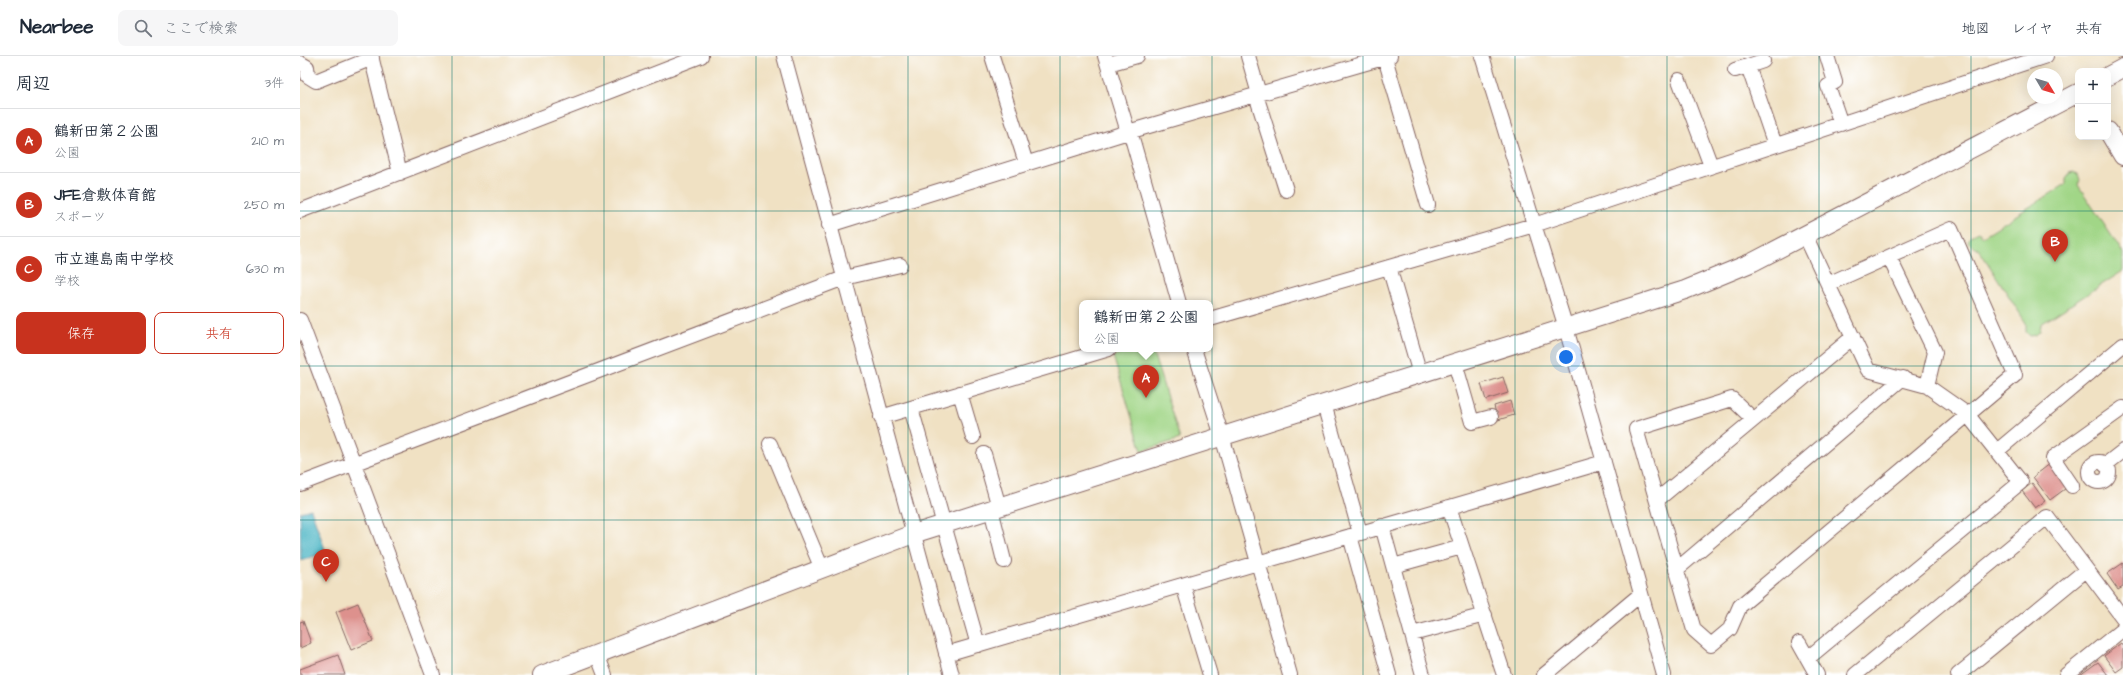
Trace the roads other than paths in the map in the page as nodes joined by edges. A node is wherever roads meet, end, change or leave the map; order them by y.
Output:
1 (701, 56) edge
2 (784, 56) edge
3 (992, 56) edge
4 (1137, 56) edge
5 (1248, 56) edge
6 (1482, 56) edge
7 (1827, 56) edge
8 (2046, 56) edge
9 (372, 57) edge
10 (1387, 57) edge
11 (1106, 60) edge
12 (1763, 61) dead end
13 (300, 63) edge
14 (1748, 66) junction
15 (2123, 68) edge
16 (1735, 70) dead end
17 (2111, 74) edge
18 (1679, 80) dead end
19 (1258, 94) junction
20 (2075, 95) edge
21 (1840, 124) junction
22 (1129, 132) junction
23 (2111, 136) edge
24 (1775, 145) junction
25 (2123, 156) edge
26 (1026, 163) junction
27 (1711, 166) junction
28 (400, 173) junction
29 (1286, 190) dead end
30 (1428, 205) dead end
31 (300, 211) edge
32 (829, 224) junction
33 (1534, 225) junction
34 (1806, 235) junction
35 (1889, 257) junction
36 (900, 265) dead end
37 (1389, 267) junction
38 (844, 278) junction
39 (1828, 284) junction
40 (1179, 300) edge
41 (1213, 318) edge
42 (300, 320) edge
43 (1566, 328) junction
44 (1852, 337) junction
45 (2123, 345) edge
46 (1099, 352) edge
47 (1195, 352) edge
48 (1455, 363) junction
49 (1420, 374) junction
50 (1903, 378) junction
51 (1927, 386) junction
52 (960, 393) junction
53 (1324, 404) junction
54 (911, 408) junction
55 (2123, 408) edge
56 (1967, 414) junction
57 (881, 417) junction
58 (1491, 417) dead end
59 (1753, 419) junction
60 (1222, 436) junction
61 (973, 437) dead end
62 (770, 444) dead end
63 (1997, 451) junction
64 (2123, 451) edge
65 (984, 454) dead end
66 (1604, 462) junction
67 (354, 463) junction
68 (2106, 465) dead end
69 (300, 484) edge
70 (2072, 486) dead end
71 (1656, 500) junction
72 (1449, 507) junction
73 (995, 508) junction
74 (942, 525) junction
75 (1382, 526) junction
76 (913, 534) junction
77 (1355, 534) junction
78 (1462, 547) junction
79 (1004, 561) dead end
80 (1258, 563) junction
81 (1394, 566) junction
82 (822, 569) junction
83 (1676, 570) junction
84 (2086, 570) junction
85 (1183, 585) junction
86 (1641, 594) junction
87 (2121, 611) edge
88 (1485, 615) junction
89 (2123, 629) edge
90 (1412, 634) junction
91 (1799, 643) dead end
92 (978, 645) junction
93 (597, 654) junction
94 (946, 654) junction
95 (1808, 658) junction
96 (433, 675) edge
97 (542, 675) edge
98 (605, 675) edge
99 (952, 675) edge
100 (1210, 675) edge
101 (1290, 675) edge
102 (1389, 675) edge
103 (1423, 675) edge
104 (1504, 675) edge
105 (1544, 675) edge
106 (1664, 675) edge
107 (1817, 675) edge
108 (1855, 675) edge
109 (1958, 675) edge
110 (2066, 675) edge

1 - 28 street
2 - 32 street
3 - 26 street
4 - 11 street
5 - 19 street
6 - 33 street
7 - 21 street
8 - 21 street
9 - 13 street
9 - 28 street
10 - 19 street
10 - 30 street
11 - 22 street
12 - 14 street
14 - 16 street
14 - 24 street
15 - 17 street
18 - 27 street
19 - 22 street
19 - 29 street
20 - 34 street
21 - 24 street
22 - 26 street
22 - 40 street
23 - 25 street
24 - 27 street
26 - 32 street
27 - 33 street
28 - 31 street
32 - 38 street
33 - 37 street
33 - 43 street
34 - 39 street
34 - 43 street
35 - 39 street
35 - 51 street
35 - 56 street
36 - 38 street
37 - 41 street
37 - 49 street
38 - 57 street
38 - 67 street
39 - 44 street
42 - 67 street
43 - 48 street
43 - 66 street
44 - 50 street
44 - 59 street
45 - 63 street
46 - 52 street
47 - 60 street
48 - 49 street
48 - 58 street
49 - 53 street
50 - 51 street
50 - 83 street
51 - 56 street
52 - 54 street
52 - 61 street
53 - 60 street
53 - 77 street
54 - 57 street
54 - 74 street
55 - 70 street
56 - 63 street
56 - 83 street
57 - 76 street
59 - 71 street
59 - 71 street
60 - 73 street
60 - 80 street
62 - 82 street
63 - 95 street
64 - 68 street
65 - 73 street
66 - 72 street
66 - 86 street
67 - 69 street
67 - 96 street
71 - 83 street
72 - 75 street
72 - 78 street
73 - 74 street
73 - 79 street
74 - 76 street
74 - 92 street
75 - 77 street
75 - 81 street
76 - 82 street
76 - 94 street
77 - 80 street
77 - 102 street
78 - 81 street
78 - 88 street
80 - 85 street
80 - 101 street
81 - 90 street
82 - 93 street
84 - 87 street
84 - 108 street
84 - 109 street
85 - 92 street
85 - 100 street
86 - 105 street
86 - 106 street
88 - 90 street
88 - 104 street
89 - 110 street
90 - 103 street
91 - 95 street
92 - 94 street
93 - 97 street
93 - 98 street
94 - 99 street
95 - 107 street

